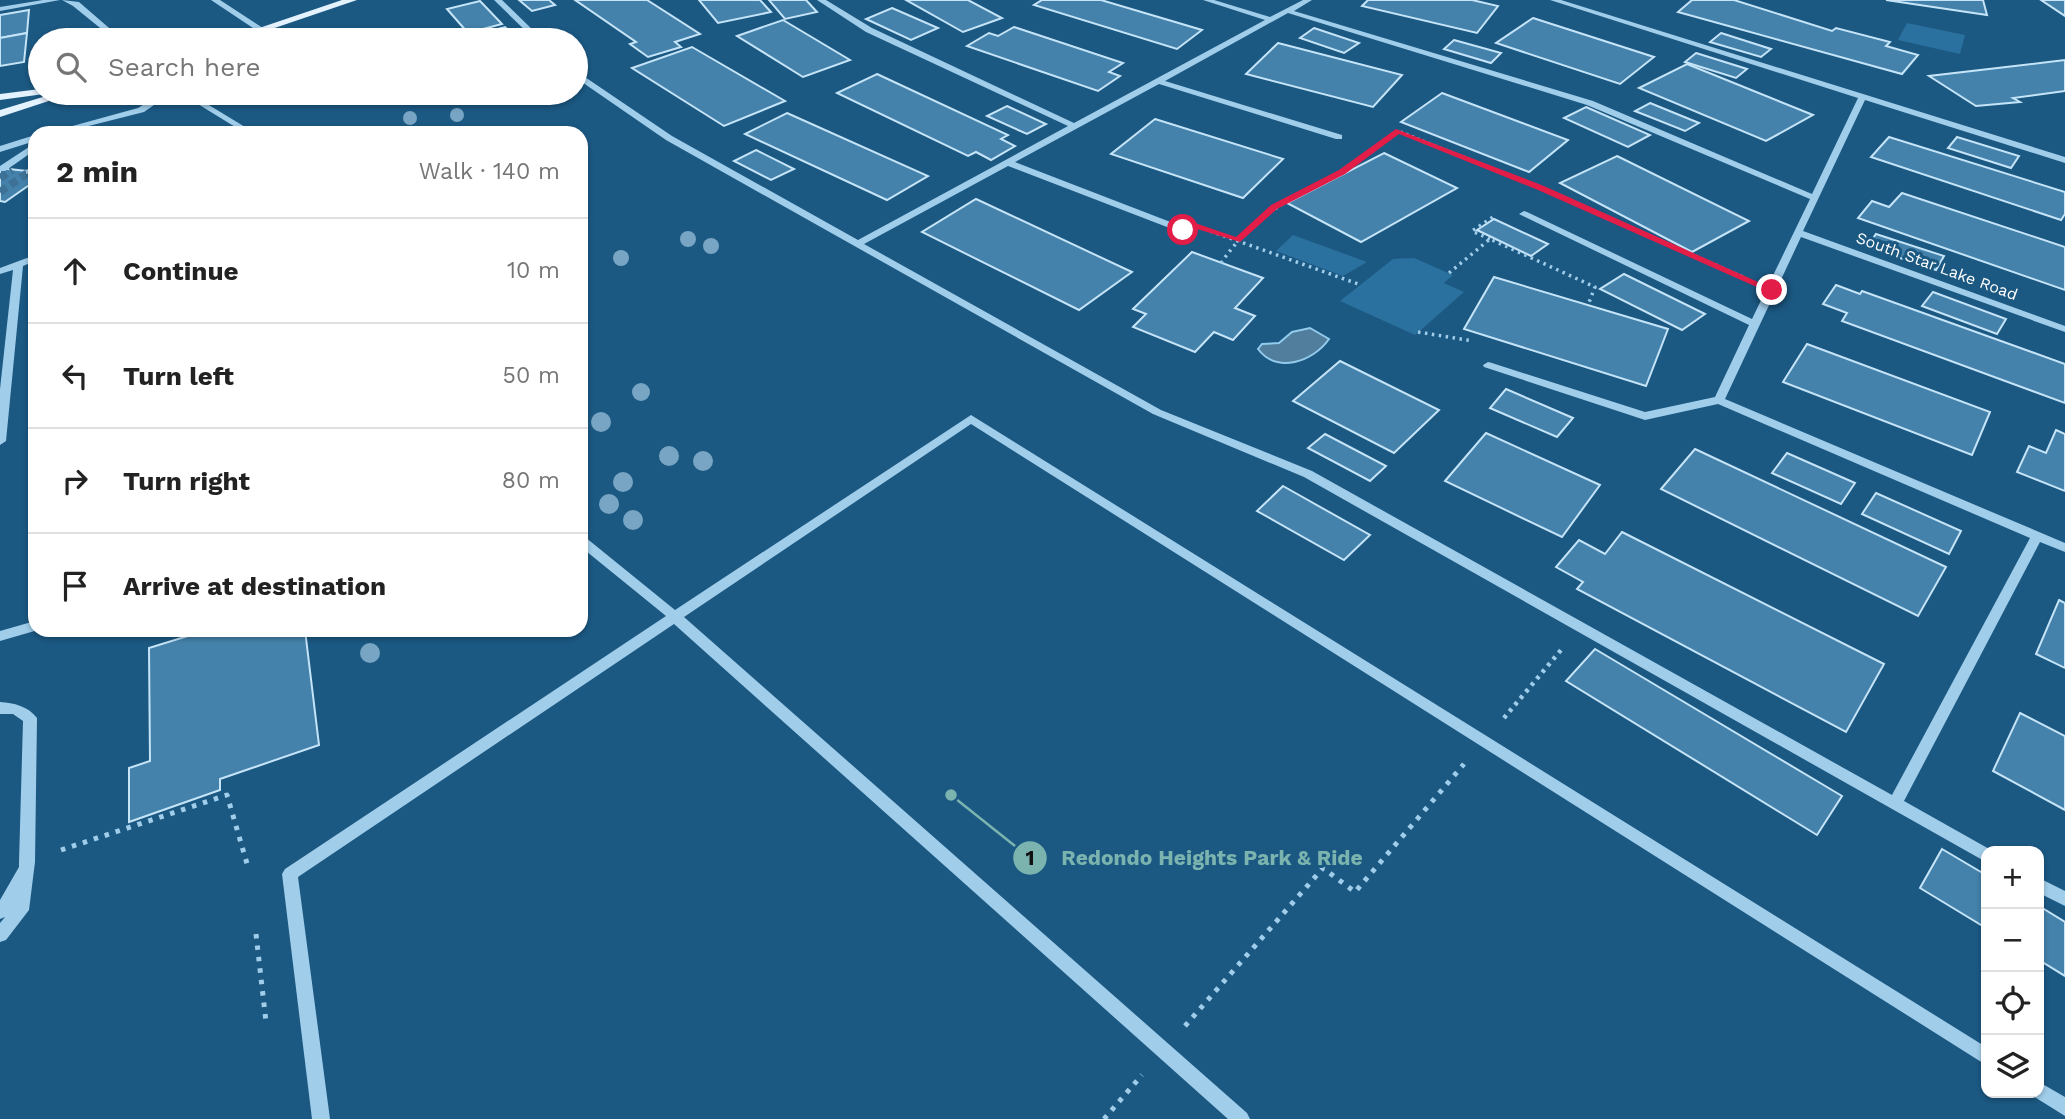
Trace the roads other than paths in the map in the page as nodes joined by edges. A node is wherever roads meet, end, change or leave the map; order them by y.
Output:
1 (56, 0) edge
2 (66, 0) edge
3 (215, 0) edge
4 (352, 0) edge
5 (498, 0) edge
6 (821, 0) edge
7 (1206, 0) edge
8 (1308, 0) edge
9 (1554, 0) edge
10 (0, 9) edge
11 (1288, 10) junction
12 (1271, 20) junction
13 (105, 28) edge
14 (259, 28) edge
15 (268, 28) edge
16 (527, 28) edge
17 (1158, 81) junction
18 (588, 83) edge
19 (28, 94) edge
20 (1863, 96) junction
21 (0, 97) edge
22 (29, 105) edge
23 (149, 105) edge
24 (204, 105) edge
25 (0, 114) edge
26 (111, 118) junction
27 (85, 122) junction
28 (73, 126) edge
29 (79, 126) edge
30 (99, 126) edge
31 (239, 126) edge
32 (1074, 126) junction
33 (1339, 137) dead end
34 (28, 142) edge
35 (28, 145) edge
36 (0, 149) edge
37 (28, 158) edge
38 (2065, 160) edge
39 (1007, 163) junction
40 (5, 166) edge
41 (1815, 198) junction
42 (1524, 215) dead end
43 (1183, 230) road end
44 (1799, 233) junction
45 (857, 244) junction
46 (28, 261) edge
47 (18, 265) junction
48 (0, 271) edge
49 (1755, 324) junction
50 (2065, 329) edge
51 (1488, 365) dead end
52 (1719, 400) junction
53 (0, 441) edge
54 (2037, 536) junction
55 (588, 546) edge
56 (2065, 548) edge
57 (674, 616) junction
58 (28, 628) edge
59 (0, 636) edge
60 (0, 708) edge
61 (1895, 804) junction
62 (1981, 852) edge
63 (26, 862) junction
64 (2044, 888) edge
65 (2065, 899) edge
66 (0, 912) edge
67 (0, 935) edge
68 (1981, 1054) edge
69 (2044, 1093) edge
70 (2065, 1107) edge
71 (321, 1119) edge
72 (1241, 1119) edge

1 - 10 street
2 - 13 street
3 - 14 street
4 - 15 main road
5 - 16 street
6 - 32 street
7 - 12 street
8 - 11 street
9 - 20 street
11 - 12 street
11 - 41 street
12 - 17 street
17 - 32 street
17 - 33 street
18 - 45 street
19 - 21 main road
20 - 38 street
20 - 41 street
22 - 25 main road
23 - 26 street
24 - 31 street
26 - 27 street
26 - 30 street
27 - 28 street
27 - 29 street
32 - 39 street
34 - 36 street
35 - 40 street
37 - 40 street
39 - 43 street
39 - 45 street
41 - 44 street
42 - 49 street
44 - 49 street
44 - 50 street, South Star Lake Road
45 - 61 street
46 - 47 street
47 - 48 street
47 - 53 street
49 - 52 street
51 - 52 street
52 - 54 street
54 - 56 street
54 - 61 street
55 - 57 street
57 - 68 street
57 - 71 street
57 - 72 street
58 - 59 street
60 - 63 street
61 - 62 street
63 - 66 street
63 - 67 street
64 - 65 street
69 - 70 street

